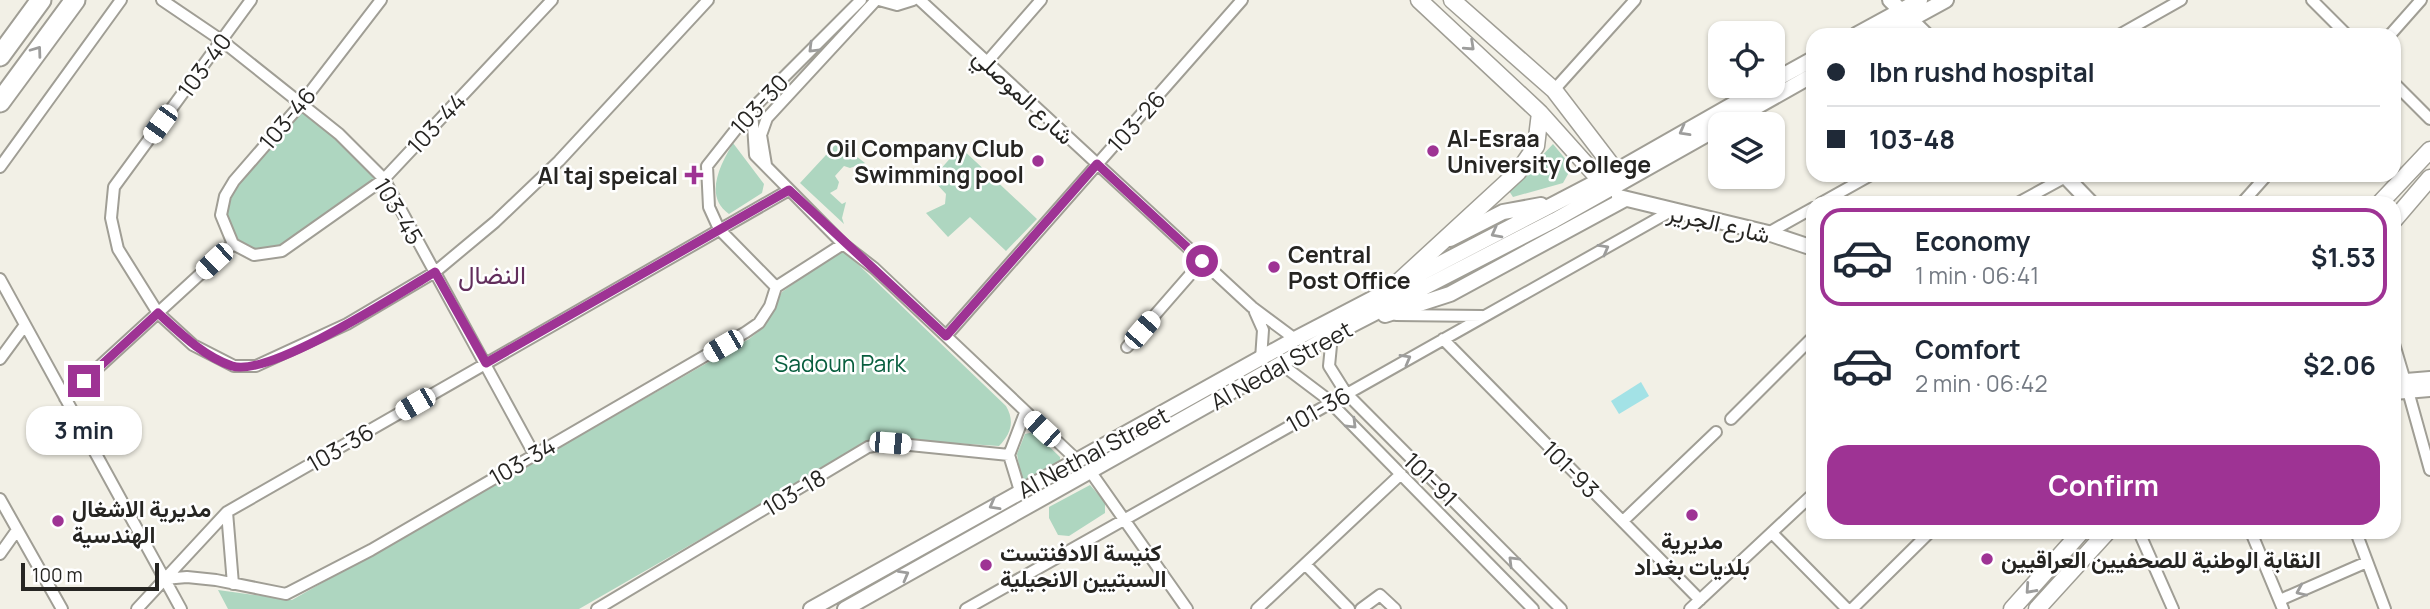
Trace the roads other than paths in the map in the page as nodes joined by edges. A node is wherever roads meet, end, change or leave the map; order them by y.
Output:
1 (41, 0) edge
2 (75, 0) edge
3 (121, 0) edge
4 (162, 0) edge
5 (251, 0) edge
6 (381, 0) edge
7 (552, 0) edge
8 (708, 0) edge
9 (861, 0) edge
10 (877, 0) edge
11 (913, 0) edge
12 (920, 0) edge
13 (1041, 0) edge
14 (1242, 0) edge
15 (1419, 0) edge
16 (1635, 0) edge
17 (1920, 0) edge
18 (1946, 0) edge
19 (2182, 0) edge
20 (2312, 0) edge
21 (2421, 0) edge
22 (1455, 1) edge
23 (1900, 10) edge
24 (1868, 28) edge
25 (1887, 28) edge
26 (1919, 28) edge
27 (2132, 28) edge
28 (2340, 28) edge
29 (2396, 28) edge
30 (221, 40) junction
31 (0, 56) edge
32 (987, 62) junction
33 (1806, 63) edge
34 (1785, 74) edge
35 (1806, 79) edge
36 (1554, 90) junction
37 (2401, 90) edge
38 (1746, 98) edge
39 (0, 102) edge
40 (301, 104) junction
41 (752, 109) junction
42 (1747, 112) edge
43 (1541, 113) junction
44 (2430, 119) edge
45 (1708, 133) edge
46 (2430, 150) edge
47 (1097, 164) junction
48 (766, 165) junction
49 (0, 167) edge
50 (2430, 178) edge
51 (384, 179) junction
52 (1612, 181) junction
53 (2401, 181) edge
54 (1858, 182) edge
55 (2055, 182) edge
56 (2072, 182) edge
57 (2261, 182) edge
58 (2400, 182) edge
59 (789, 190) junction
60 (1834, 196) edge
61 (2030, 196) edge
62 (2085, 196) edge
63 (2248, 196) edge
64 (2387, 196) edge
65 (1625, 199) junction
66 (1550, 205) junction
67 (1671, 211) junction
68 (1806, 212) edge
69 (2401, 212) edge
70 (719, 229) junction
71 (1768, 233) junction
72 (1515, 240) junction
73 (1443, 242) junction
74 (233, 244) junction
75 (843, 244) junction
76 (1806, 246) edge
77 (1523, 255) junction
78 (1202, 261) junction
79 (435, 272) junction
80 (0, 279) edge
81 (1394, 286) junction
82 (776, 287) junction
83 (1252, 307) junction
84 (158, 313) junction
85 (1390, 314) junction
86 (1369, 316) junction
87 (1484, 316) junction
88 (25, 325) junction
89 (1332, 335) junction
90 (946, 336) junction
91 (1295, 339) junction
92 (1443, 339) junction
93 (1806, 344) edge
94 (1128, 347) dead end
95 (0, 359) edge
96 (1261, 359) junction
97 (486, 363) junction
98 (1281, 364) junction
99 (2430, 379) edge
100 (2401, 387) edge
101 (2401, 387) edge
102 (2430, 389) edge
103 (2401, 390) edge
104 (1346, 393) junction
105 (65, 398) junction
106 (1330, 402) junction
107 (1025, 413) junction
108 (1731, 419) dead end
109 (1716, 432) dead end
110 (534, 454) junction
111 (1009, 455) junction
112 (1078, 461) junction
113 (2430, 470) edge
114 (1090, 471) junction
115 (1401, 474) junction
116 (1020, 491) junction
117 (0, 499) edge
118 (1806, 501) edge
119 (227, 512) junction
120 (1123, 518) junction
121 (1623, 521) junction
122 (17, 530) junction
123 (1772, 533) junction
124 (1923, 539) edge
125 (2075, 539) edge
126 (2101, 539) edge
127 (2142, 539) edge
128 (2254, 539) edge
129 (2359, 539) edge
130 (0, 554) edge
131 (2367, 562) junction
132 (1305, 564) junction
133 (164, 579) junction
134 (233, 584) junction
135 (617, 598) junction
136 (1700, 600) junction
137 (2282, 605) edge
138 (978, 607) edge
139 (62, 609) edge
140 (136, 609) edge
141 (183, 609) edge
142 (597, 609) edge
143 (622, 609) edge
144 (811, 609) edge
145 (845, 609) edge
146 (965, 609) edge
147 (1188, 609) edge
148 (1257, 609) edge
149 (1349, 609) edge
150 (1362, 609) edge
151 (1395, 609) edge
152 (1533, 609) edge
153 (1562, 609) edge
154 (1690, 609) edge
155 (1849, 609) edge
156 (2012, 609) edge
157 (2037, 609) edge
158 (2173, 609) edge
159 (2385, 609) edge

1 - 31 highway
39 -> 2 highway
3 - 49 street
4 - 30 street, 103-45
5 - 30 street, 103-40
6 - 40 street, 103-46
7 - 51 street, 103-44
8 - 79 street, 103-40
9 -> 41 street, 103-30
10 - 11 street
10 - 48 street, 103-30
12 - 32 street, شارع الموصلي
13 - 32 street
14 - 47 street, 103-26
15 -> 43 main road
16 - 36 street
17 - 23 main road
18 - 23 main road
19 - 27 street
20 - 28 street
21 - 29 street
22 - 36 main road
23 - 24 main road
23 - 25 main road
23 - 26 main road
30 - 40 street, 103-45
30 - 84 street, 103-40
32 - 47 street, شارع الموصلي
33 - 34 main road
35 - 42 main road
36 - 52 main road
37 - 44 street
38 -> 52 main road, Al Nedal Street
40 - 51 street, 103-45
40 - 74 street, 103-46
41 - 48 street
41 - 70 street, 103-30
43 - 52 main road
43 - 73 main road
45 - 52 main road, Al Nedal Street
46 - 53 main road
47 - 78 street, شارع الموصلي
47 - 90 street, 103-26
48 - 59 street
50 - 69 main road
51 - 74 street, 103-44
51 - 79 street, 103-45
52 - 65 main road, شارع الجرير
52 - 66 main road, Al Nethal Street
52 - 72 main road, Al Nedal Street
54 - 60 street
55 - 61 street
56 - 62 main road
57 - 63 street
58 - 64 main road
59 - 70 street, 103-36
59 - 75 street
65 - 67 main road, شارع الجرير
65 - 77 main road
66 - 73 main road
66 -> 81 main road, Al Nethal Street
67 - 71 main road, شارع الجرير
87 -> 67 street, 101-36
68 - 71 street
70 - 82 street
70 - 97 street, 103-36
71 - 76 main road, شارع الجرير
72 - 77 main road
72 - 86 main road, Al Nedal Street
73 - 81 main road
74 - 84 street
75 - 82 street
75 - 90 street
77 - 85 main road
78 - 83 street, شارع الموصلي
78 - 94 street
79 - 84 street, 103-40
79 - 97 street, 103-45
80 - 88 street
81 - 91 main road, Al Nethal Street
82 - 110 street, 103-34
83 - 91 street, شارع الموصلي
83 - 96 street, شارع الموصلي
84 - 105 street
85 - 86 main road
85 - 87 street
86 - 89 main road, Al Nedal Street
87 - 92 street, 101-36
88 - 95 street
88 - 105 street
89 - 98 main road, Al Nedal Street
89 - 104 street, 101-91
90 - 107 street
91 - 96 main road, Al Nethal Street
104 -> 92 street, 101-36
92 - 121 street, 101-93
93 - 108 street
96 - 112 main road, Al Nethal Street
97 - 110 street, 103-45
97 - 119 street, 103-36
98 - 106 street, 101-91
98 - 114 main road, Al Nedal Street
99 - 100 main road
101 - 102 main road
103 - 113 street
104 - 106 street, 101-36
153 -> 104 street, 101-91
105 - 133 street
106 -> 115 street, 101-91
106 - 120 street, 101-36
107 - 111 street
107 - 112 street
109 - 121 street
110 - 134 street, 103-34
111 - 116 street
111 - 135 street, 103-18
112 - 116 main road, Al Nethal Street
114 - 120 street
145 -> 114 main road, Al Nedal Street
115 - 132 street
115 - 152 street, 101-91
116 -> 144 main road, Al Nethal Street
117 - 122 street
118 - 123 street
119 - 133 street, 103-36
119 - 134 street
120 - 138 street, 101-36
120 - 147 street
121 - 136 street, 101-93
122 - 130 street
122 - 139 street
123 - 136 street
123 - 155 street
124 - 155 street
125 -> 156 main road
126 - 157 main road
127 - 158 street
128 - 137 street
129 - 131 street
131 -> 137 street
131 - 159 street
132 - 148 street
132 - 149 street
133 - 134 street, 103-34
133 - 140 street, 103-36
133 - 141 street
135 - 142 street, 103-18
135 - 143 street
136 - 154 street
138 - 146 street, 101-36
150 - 151 street

